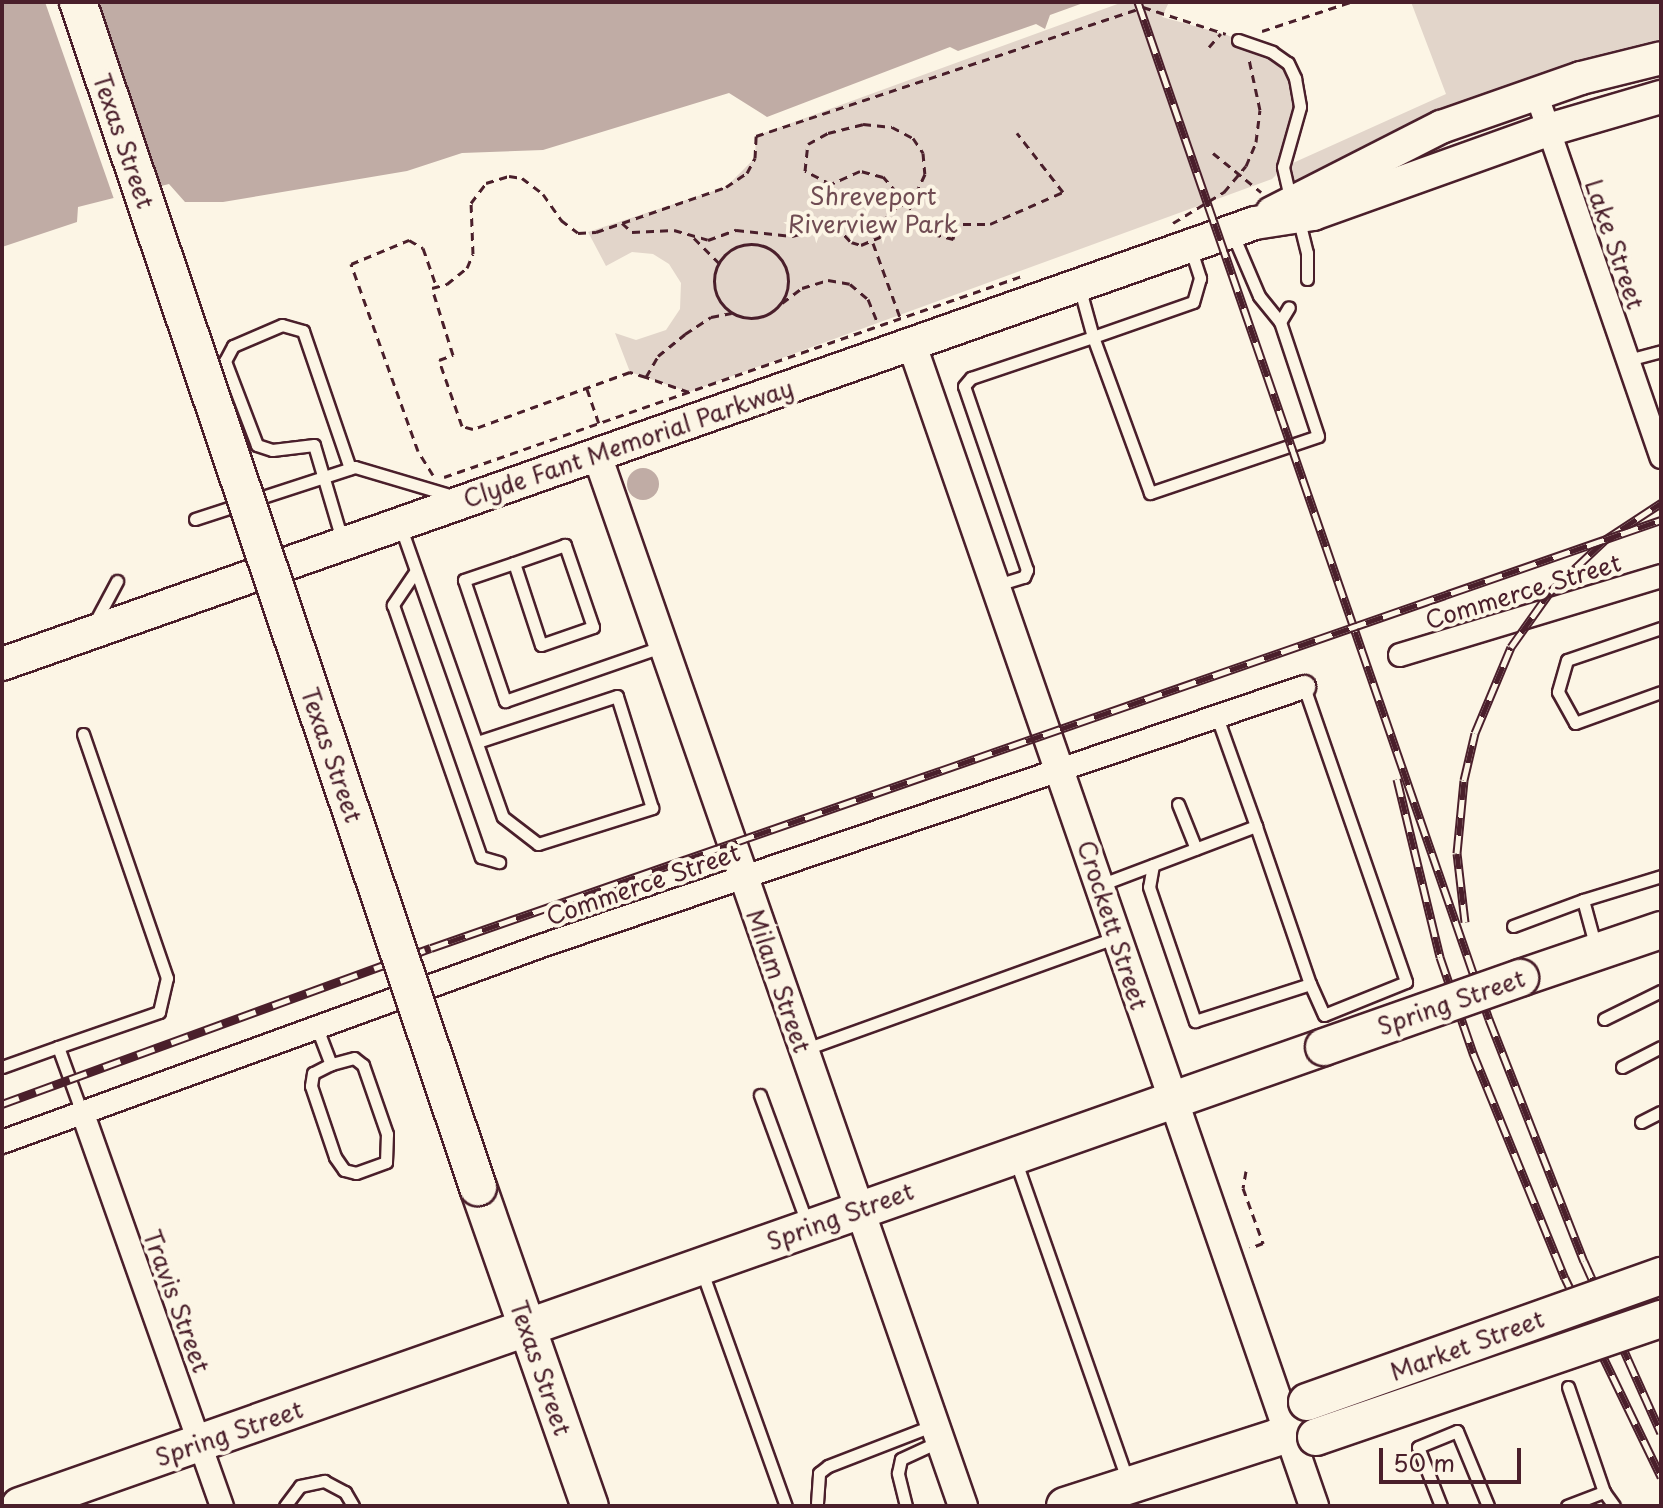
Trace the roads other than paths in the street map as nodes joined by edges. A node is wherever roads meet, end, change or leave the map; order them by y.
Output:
1 (78, 2) edge
2 (1238, 40) road end
3 (1661, 58) edge
4 (1536, 93) junction
5 (1661, 97) edge
6 (1548, 130) junction
7 (1294, 209) junction
8 (1243, 228) junction
9 (1180, 236) junction
10 (1307, 279) dead end
11 (1079, 285) junction
12 (1289, 307) dead end
13 (1280, 322) junction
14 (906, 331) junction
15 (1093, 337) junction
16 (1661, 351) edge
17 (1628, 360) junction
18 (597, 455) junction
19 (1661, 457) edge
20 (350, 468) junction
21 (322, 474) junction
22 (461, 500) junction
23 (195, 519) dead end
24 (399, 523) junction
25 (343, 543) junction
26 (514, 563) junction
27 (415, 572) junction
28 (1661, 576) edge
29 (117, 581) dead end
30 (997, 585) junction
31 (1661, 628) edge
32 (89, 633) junction
33 (662, 647) junction
34 (1400, 655) dead end
35 (2, 664) edge
36 (1304, 687) joint
37 (1661, 692) edge
38 (1217, 717) junction
39 (83, 734) dead end
40 (477, 742) junction
41 (1061, 770) junction
42 (1178, 804) dead end
43 (1256, 826) junction
44 (1196, 849) junction
45 (499, 862) dead end
46 (1153, 865) junction
47 (1661, 876) edge
48 (743, 877) junction
49 (1100, 885) junction
50 (1583, 900) junction
51 (1513, 926) dead end
52 (1658, 935) edge
53 (1117, 937) junction
54 (1597, 953) junction
55 (1310, 984) junction
56 (1661, 991) edge
57 (1604, 1019) dead end
58 (317, 1028) junction
59 (58, 1047) junction
60 (1661, 1047) edge
61 (802, 1050) junction
62 (331, 1064) junction
63 (2, 1067) edge
64 (1622, 1067) dead end
65 (760, 1095) dead end
66 (1172, 1100) junction
67 (1661, 1112) edge
68 (83, 1114) junction
69 (1641, 1122) dead end
70 (2, 1142) edge
71 (1014, 1154) junction
72 (860, 1209) junction
73 (809, 1227) junction
74 (700, 1266) junction
75 (1661, 1276) edge
76 (1661, 1319) edge
77 (528, 1328) junction
78 (1568, 1387) dead end
79 (938, 1433) junction
80 (1302, 1435) junction
81 (200, 1443) junction
82 (1128, 1483) junction
83 (1604, 1492) junction
84 (817, 1503) dead end
85 (20, 1506) edge
86 (222, 1506) edge
87 (285, 1506) edge
88 (353, 1506) edge
89 (590, 1506) edge
90 (786, 1506) edge
91 (906, 1506) edge
92 (963, 1506) edge
93 (1065, 1506) edge
94 (1314, 1506) edge
95 (1441, 1506) edge
96 (1488, 1506) edge
97 (1567, 1506) edge
98 (1614, 1506) edge

1 - 77 main road, Texas Street, bridge
2 - 7 lane
3 - 4 main road, Clyde Fant Memorial Parkway
4 - 6 street, Lake Street
4 - 7 main road, Clyde Fant Memorial Parkway
5 - 6 main road, Clyde Fant Memorial Parkway
6 - 7 main road, Clyde Fant Memorial Parkway
6 - 17 street, Lake Street
7 - 8 main road, Clyde Fant Memorial Parkway
7 - 10 lane
8 - 9 main road, Clyde Fant Memorial Parkway
8 - 13 lane
9 - 11 main road, Clyde Fant Memorial Parkway
9 - 15 lane
11 - 14 main road, Clyde Fant Memorial Parkway
11 - 15 lane
12 - 13 lane
13 - 15 lane
14 - 18 main road, Clyde Fant Memorial Parkway
14 - 30 street, Crockett Street
15 - 30 lane
16 - 17 lane
17 - 19 street, Lake Street
18 - 22 main road, Clyde Fant Memorial Parkway
18 - 33 street, Milam Street
20 - 21 lane
20 - 21 lane
20 - 22 lane
21 - 23 lane
21 - 25 lane
22 - 24 main road, Clyde Fant Memorial Parkway
24 - 25 main road, Clyde Fant Memorial Parkway
24 - 27 lane
25 - 32 main road, Clyde Fant Memorial Parkway
26 - 26 lane
26 - 33 lane
27 - 40 lane
27 - 45 lane
28 - 34 street, Commerce Street
29 - 32 lane
30 - 41 street, Crockett Street
31 - 37 lane
32 - 35 main road, Clyde Fant Memorial Parkway
33 - 48 street, Milam Street
36 - 38 street, Commerce Street
36 - 55 lane
38 - 41 street, Commerce Street
38 - 43 lane
39 - 59 lane
40 - 40 lane
41 - 48 street, Commerce Street
41 - 49 street, Crockett Street
42 - 44 lane
43 - 44 lane
43 - 55 lane
44 - 46 lane
46 - 49 lane
46 - 55 lane
47 - 50 lane
48 - 58 street, Commerce Street
48 - 61 street, Milam Street
49 - 53 street, Crockett Street
50 - 51 lane
50 - 54 lane
52 - 54 main road, Spring Street
53 - 61 lane
53 - 66 street, Crockett Street
54 - 66 main road, Spring Street, bridge
56 - 57 lane
58 - 62 lane
58 - 68 street, Commerce Street
59 - 63 lane
59 - 68 lane
60 - 64 lane
61 - 72 street, Milam Street
62 - 62 lane
65 - 73 lane
66 - 71 main road, Spring Street
66 - 80 street, Crockett Street
67 - 69 lane
68 - 70 street, Commerce Street
68 - 81 street, Travis Street
71 - 72 main road, Spring Street
71 - 82 lane
72 - 73 main road, Spring Street
72 - 79 street, Milam Street
73 - 74 main road, Spring Street
74 - 77 main road, Spring Street
74 - 90 lane
75 - 80 main road, Market Street, bridge
76 - 80 main road, Market Street, bridge
77 - 81 main road, Spring Street
77 - 89 main road, Texas Street
78 - 83 lane
79 - 84 lane
79 - 91 lane
79 - 92 street, Milam Street
80 - 82 main road, Market Street
80 - 94 street, Crockett Street
81 - 85 main road, Spring Street
81 - 86 street, Travis Street
82 - 93 main road, Market Street
83 - 97 lane
83 - 98 lane
87 - 88 lane
95 - 96 lane

